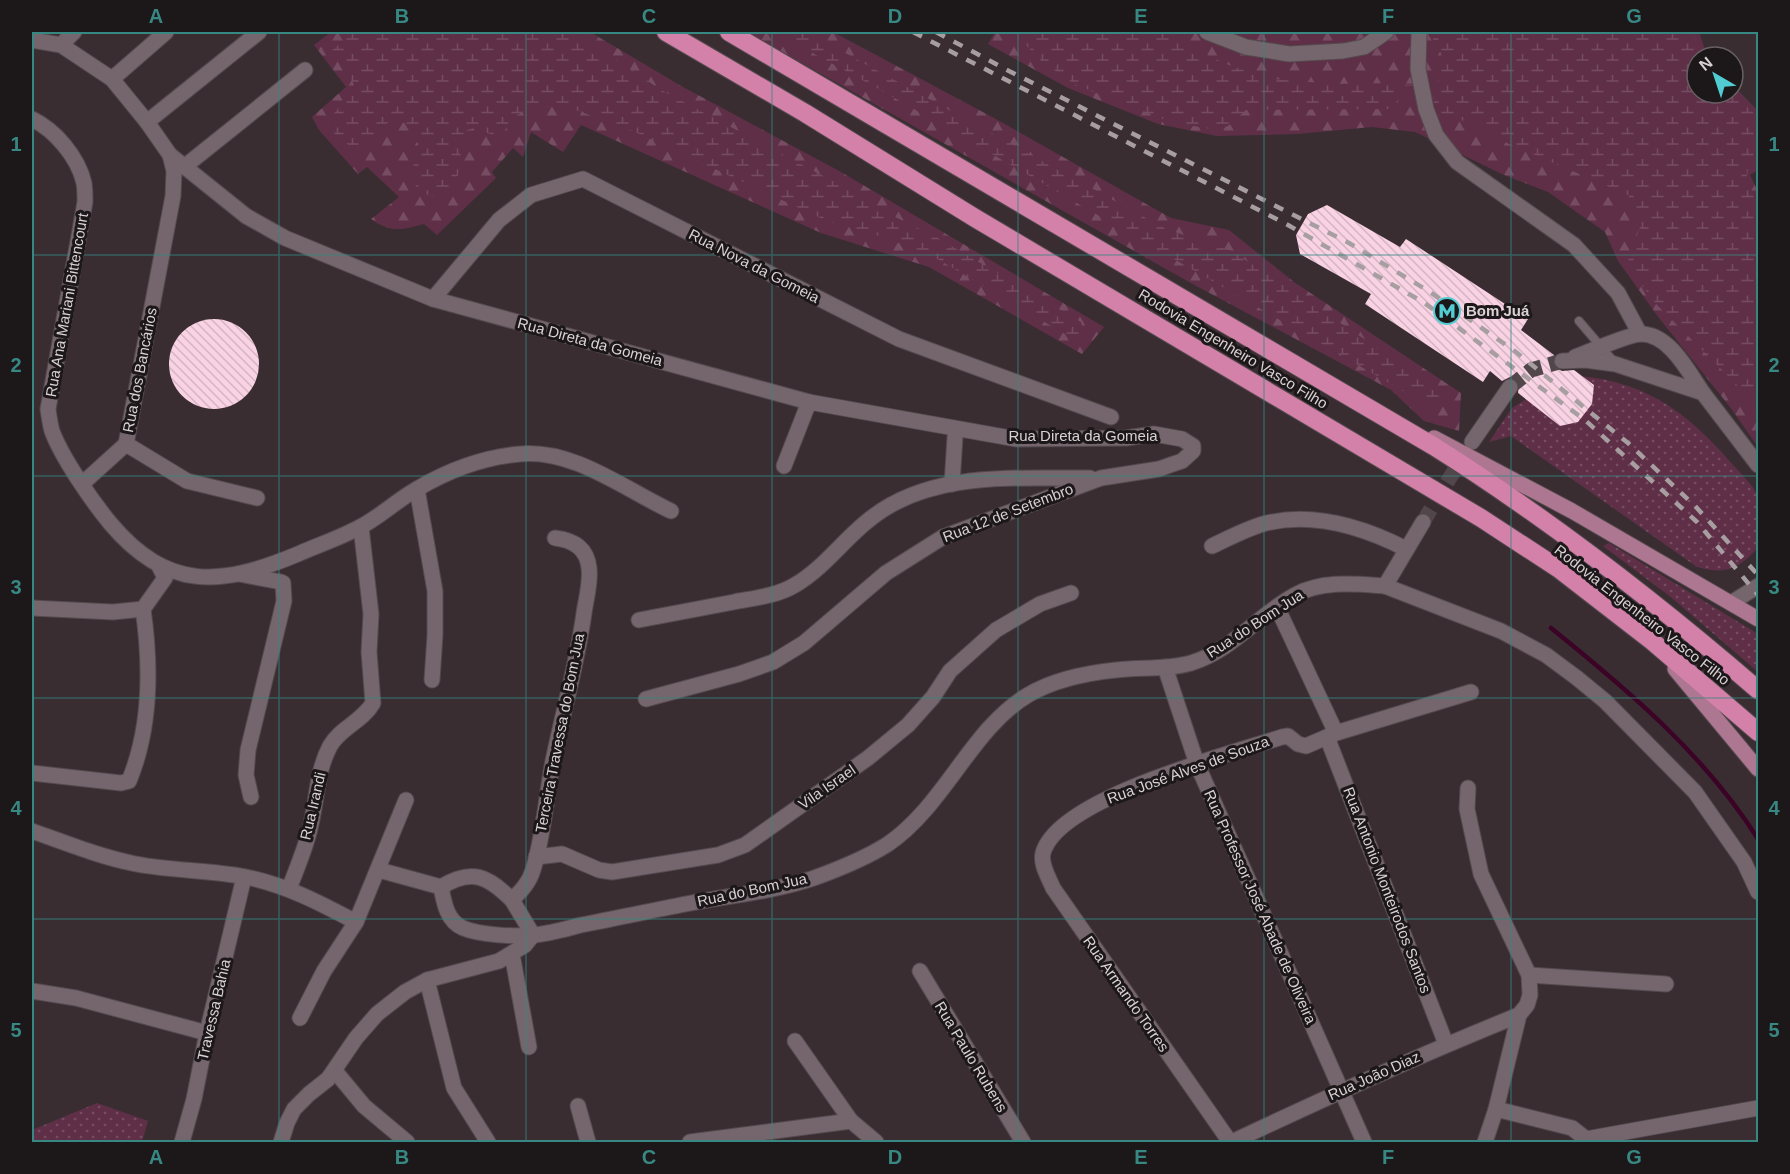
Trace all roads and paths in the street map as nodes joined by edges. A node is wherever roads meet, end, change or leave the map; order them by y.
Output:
1 (74, 32) edge
2 (166, 32) edge
3 (259, 32) edge
4 (666, 32) edge
5 (729, 32) edge
6 (1207, 32) edge
7 (1386, 32) edge
8 (1419, 32) edge
9 (32, 40) edge
10 (61, 45) junction
11 (305, 70) dead end
12 (112, 79) junction
13 (32, 119) edge
14 (147, 122) junction
15 (170, 155) junction
16 (184, 167) junction
17 (433, 299) junction
18 (1579, 321) dead end
19 (1640, 334) junction
20 (1601, 347) junction
21 (1615, 364) junction
22 (1510, 387) tunnel mouth
23 (1703, 393) junction
24 (809, 402) junction
25 (1366, 407) junction
26 (1111, 417) dead end
27 (956, 437) dead end
28 (1472, 442) tunnel mouth
29 (126, 444) junction
30 (1193, 451) joint
31 (1758, 465) edge
32 (784, 466) dead end
33 (1101, 477) junction
34 (82, 483) junction
35 (952, 484) junction
36 (417, 489) junction
37 (257, 498) dead end
38 (671, 511) dead end
39 (1423, 522) tunnel mouth
40 (362, 526) junction
41 (555, 538) dead end
42 (1212, 546) dead end
43 (1406, 549) junction
44 (159, 566) junction
45 (239, 574) junction
46 (1385, 586) junction
47 (1758, 586) edge
48 (1071, 593) dead end
49 (1731, 603) junction
50 (1277, 607) junction
51 (32, 608) edge
52 (143, 609) junction
53 (1758, 619) edge
54 (639, 620) dead end
55 (1652, 641) junction
56 (1165, 668) junction
57 (432, 680) dead end
58 (1758, 690) edge
59 (1471, 692) dead end
60 (646, 699) dead end
61 (1758, 732) edge
62 (1331, 735) junction
63 (1197, 764) junction
64 (1758, 769) edge
65 (32, 774) edge
66 (1468, 788) dead end
67 (251, 796) dead end
68 (406, 801) dead end
69 (32, 831) edge
70 (1050, 839) joint
71 (536, 857) junction
72 (379, 870) junction
73 (244, 877) junction
74 (441, 887) junction
75 (289, 890) junction
76 (1758, 892) edge
77 (512, 900) junction
78 (356, 922) junction
79 (533, 935) junction
80 (513, 954) junction
81 (920, 971) dead end
82 (1530, 975) junction
83 (427, 980) junction
84 (1666, 984) dead end
85 (32, 991) edge
86 (1519, 1015) junction
87 (300, 1018) dead end
88 (207, 1033) junction
89 (795, 1041) dead end
90 (1446, 1044) junction
91 (529, 1047) dead end
92 (335, 1071) junction
93 (1342, 1090) junction
94 (578, 1106) dead end
95 (1758, 1108) edge
96 (1496, 1109) junction
97 (851, 1121) junction
98 (182, 1143) edge
99 (281, 1143) edge
100 (407, 1143) edge
101 (488, 1143) edge
102 (588, 1143) edge
103 (690, 1143) edge
104 (876, 1143) edge
105 (1023, 1143) edge
106 (1231, 1143) edge
107 (1364, 1143) edge
108 (1485, 1143) edge

1 - 10 street
2 - 12 street
3 - 14 street
4 - 55 highway, Rodovia Engenheiro Vasco Filho
5 - 25 highway, Rodovia Engenheiro Vasco Filho
6 - 7 street
8 - 19 street
9 - 10 street
10 - 12 street, Rua Direta da Gomeia
11 - 16 street
12 - 14 street, Rua Direta da Gomeia
13 - 34 street, Rua Ana Mariani Bittencourt
14 - 15 street, Rua Direta da Gomeia
15 - 16 street, Rua Direta da Gomeia
15 - 29 street, Rua dos Bancários
16 - 17 street, Rua Direta da Gomeia
17 - 24 street, Rua Direta da Gomeia
17 - 26 street, Rua Nova da Gomeia
18 - 20 lane
19 - 20 street
19 - 23 street
20 - 21 lane
20 - 21 street
21 - 23 street
22 - 28 street
23 - 31 street
24 - 30 street, Rua Direta da Gomeia
24 - 32 street
25 - 49 main road
25 - 58 highway, Rodovia Engenheiro Vasco Filho
27 - 35 street
29 - 34 street
29 - 37 street, Rua dos Bancários
30 - 33 street, Rua 12 de Setembro
33 - 35 street
33 - 60 street, Rua 12 de Setembro
34 - 44 street, Rua Ana Mariani Bittencourt
35 - 54 street
36 - 38 street, Rua Ana Mariani Bittencourt
36 - 40 street, Rua Ana Mariani Bittencourt
36 - 57 street
39 - 43 street
40 - 45 street, Rua Ana Mariani Bittencourt
40 - 75 street, Rua Irandi
41 - 71 street, Terceira Travessa do Bom Jua
42 - 43 street
43 - 46 street
44 - 45 street, Rua Ana Mariani Bittencourt
44 - 52 street
45 - 67 street
46 - 50 street, Rua do Bom Jua
46 - 76 street, Rua do Bom Jua
47 - 49 street
48 - 71 street, Vila Israel
49 - 53 main road
50 - 56 street, Rua do Bom Jua
50 - 62 street, Rua Antonio Monteirodos Santos
51 - 52 street
52 - 65 street
55 - 61 highway, Rodovia Engenheiro Vasco Filho
55 - 64 main road
56 - 63 street, Rua Professor José Abade de Oliveira
56 - 79 street, Rua do Bom Jua
59 - 62 street, Rua José Alves de Souza
62 - 63 street, Rua José Alves de Souza
62 - 90 street, Rua Antonio Monteirodos Santos
63 - 70 street, Rua José Alves de Souza
63 - 93 street, Rua Professor José Abade de Oliveira
66 - 82 street
68 - 72 street
69 - 73 street
70 - 106 street, Rua Armando Torres
71 - 77 street, Terceira Travessa do Bom Jua
72 - 74 street
72 - 78 street
73 - 75 street
73 - 88 street, Travessa Bahia
74 - 77 street
74 - 79 street, Rua do Bom Jua
75 - 78 street
77 - 79 street
78 - 87 street
79 - 80 street
80 - 83 street
80 - 91 street
81 - 105 street, Rua Paulo Rubens
82 - 84 street
82 - 86 street
83 - 92 street
83 - 101 street
85 - 88 street
86 - 90 street, Rua João Diaz
86 - 96 street
88 - 98 street, Travessa Bahia
89 - 97 street
90 - 93 street, Rua João Diaz
92 - 99 street
92 - 100 street
93 - 106 street, Rua João Diaz
93 - 107 street, Rua Professor José Abade de Oliveira
94 - 102 street
95 - 96 street
96 - 108 street
97 - 103 street
97 - 104 street

